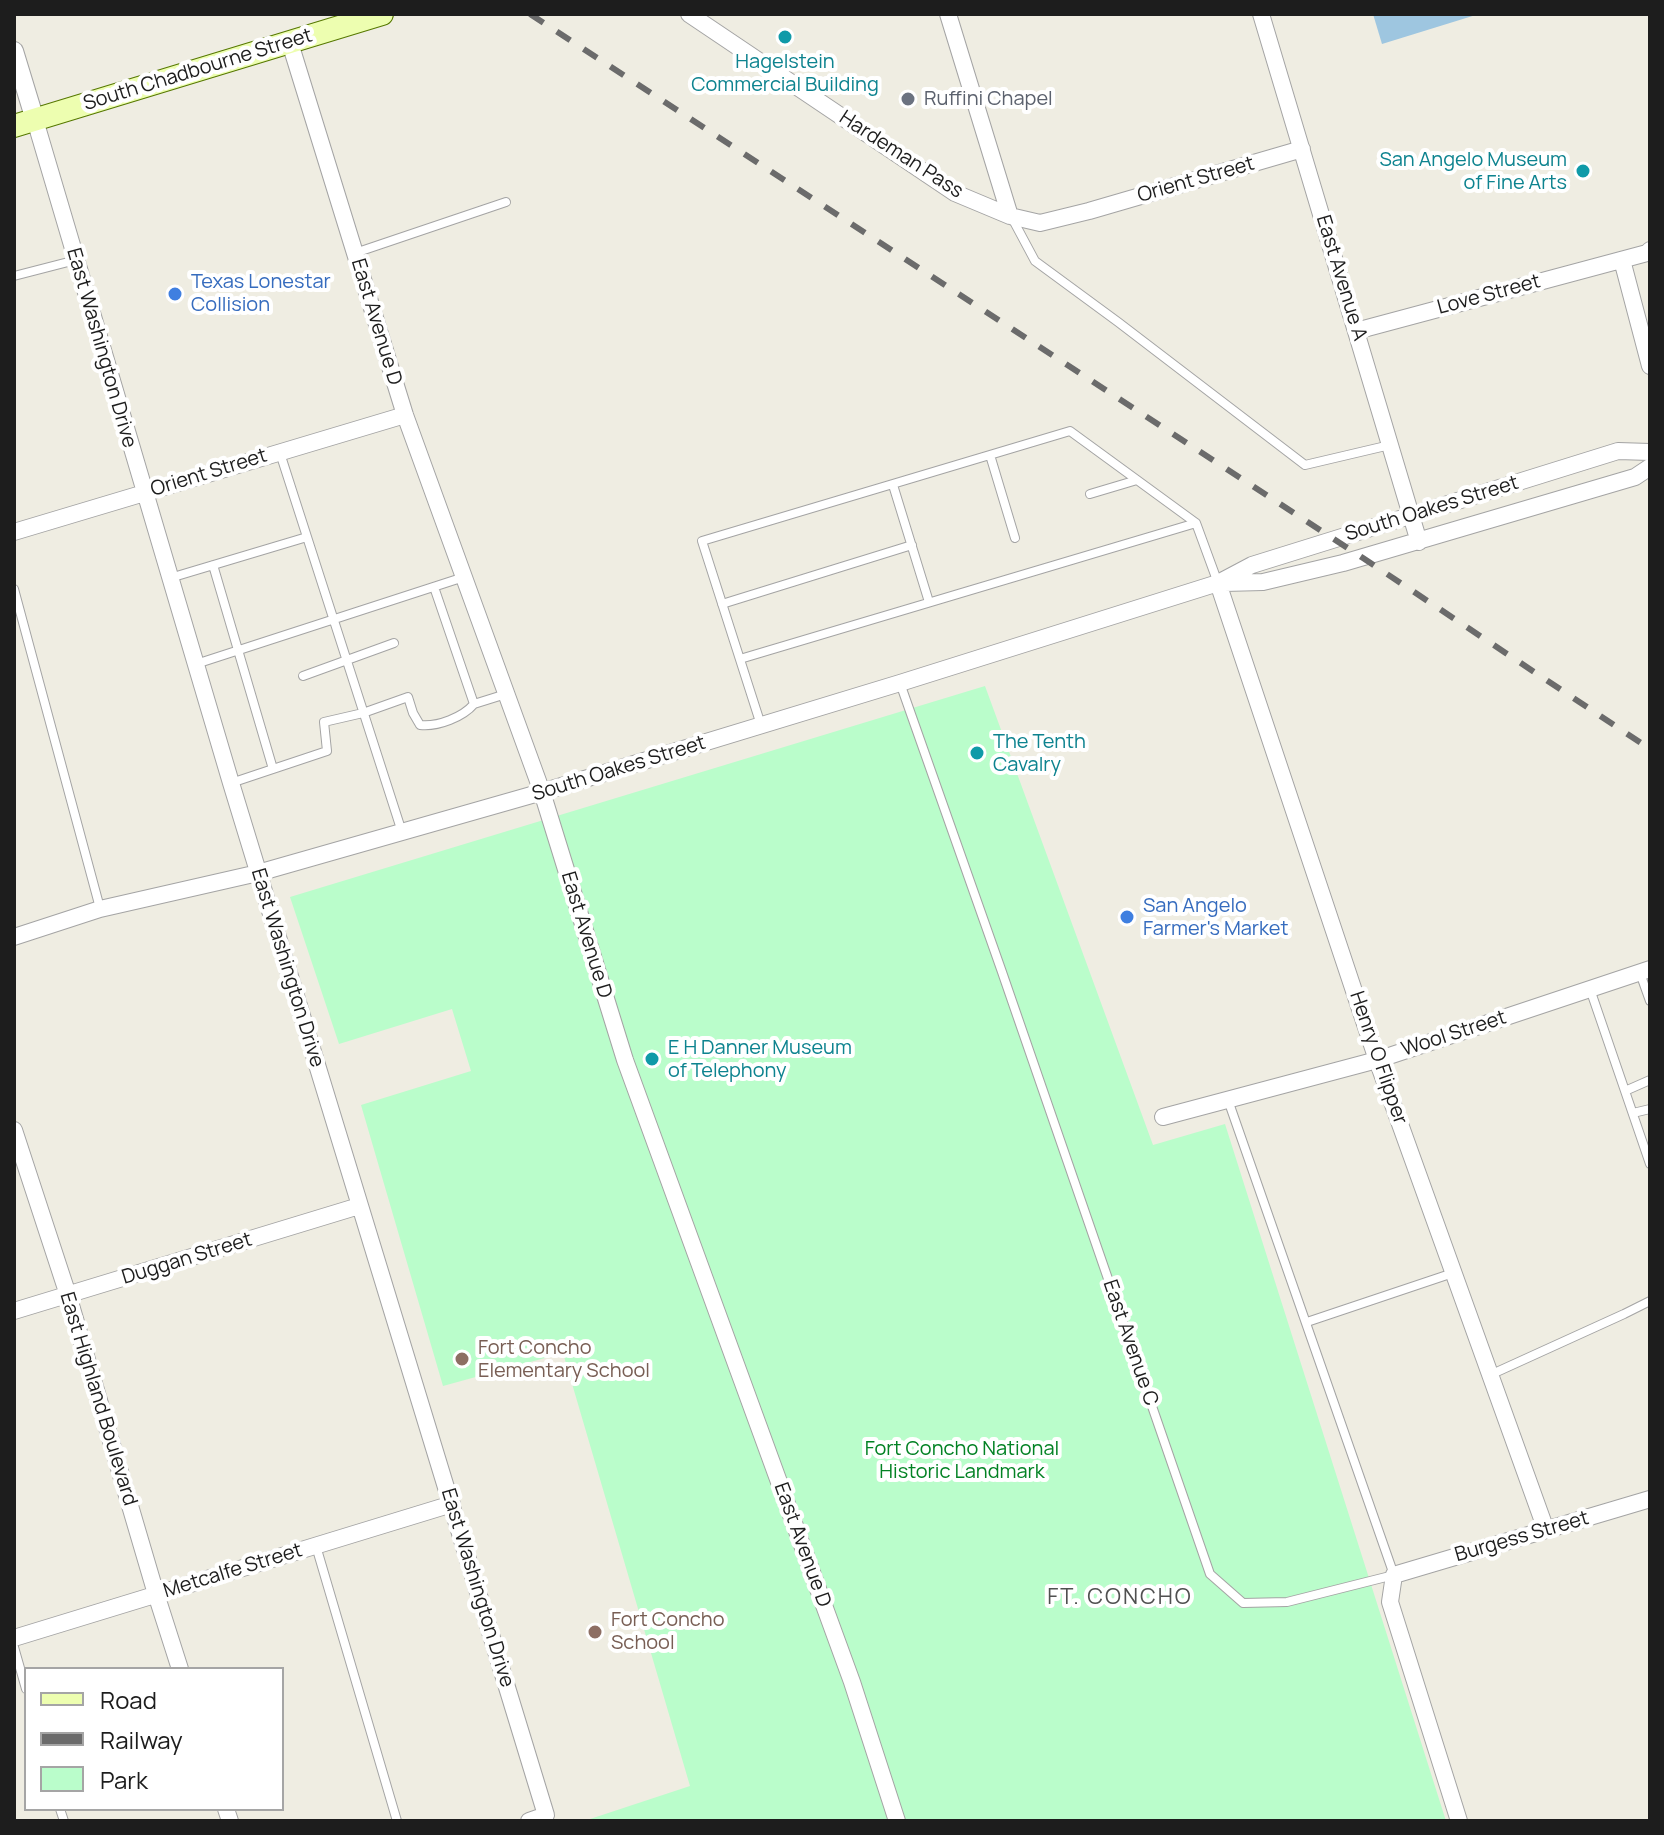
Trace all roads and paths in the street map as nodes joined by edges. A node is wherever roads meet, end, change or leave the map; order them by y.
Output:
1 (382, 14) edge
2 (689, 14) edge
3 (948, 14) edge
4 (1261, 14) edge
5 (290, 43) junction
6 (14, 51) edge
7 (24, 123) edge
8 (1302, 149) junction
9 (506, 202) dead end
10 (1089, 211) joint
11 (1010, 216) junction
12 (1650, 250) edge
13 (355, 253) junction
14 (76, 260) junction
15 (1622, 260) junction
16 (14, 276) edge
17 (1356, 331) junction
18 (1650, 366) edge
19 (405, 415) junction
20 (1391, 445) junction
21 (280, 452) junction
22 (1650, 452) edge
23 (990, 455) junction
24 (1650, 467) edge
25 (1635, 477) junction
26 (1137, 480) junction
27 (893, 485) junction
28 (1650, 487) edge
29 (144, 493) junction
30 (1090, 494) dead end
31 (1411, 515) junction
32 (1196, 523) junction
33 (14, 532) edge
34 (307, 537) junction
35 (1015, 538) dead end
36 (1419, 542) junction
37 (912, 545) junction
38 (213, 565) junction
39 (464, 577) junction
40 (169, 578) junction
41 (1218, 583) junction
42 (434, 587) junction
43 (14, 589) edge
44 (929, 602) junction
45 (722, 604) junction
46 (333, 620) junction
47 (394, 643) dead end
48 (238, 651) junction
49 (740, 659) junction
50 (346, 660) junction
51 (196, 665) junction
52 (303, 676) dead end
53 (900, 683) junction
54 (506, 694) junction
55 (474, 704) junction
56 (363, 713) junction
57 (762, 726) junction
58 (273, 769) junction
59 (231, 783) junction
60 (542, 792) junction
61 (402, 832) junction
62 (258, 873) junction
63 (100, 909) junction
64 (14, 937) edge
65 (1645, 970) edge
66 (1590, 989) junction
67 (1650, 1001) edge
68 (1377, 1060) junction
69 (1650, 1080) edge
70 (1625, 1091) junction
71 (1228, 1100) junction
72 (1650, 1109) edge
73 (1633, 1113) junction
74 (1163, 1117) dead end
75 (14, 1130) edge
76 (1650, 1164) edge
77 (359, 1206) junction
78 (1454, 1272) junction
79 (68, 1295) junction
80 (1650, 1301) edge
81 (14, 1311) edge
82 (1307, 1322) junction
83 (1490, 1375) junction
84 (1650, 1499) edge
85 (452, 1504) junction
86 (1546, 1530) junction
87 (316, 1546) junction
88 (1394, 1575) junction
89 (156, 1594) junction
90 (14, 1638) edge
91 (14, 1647) edge
92 (179, 1667) edge
93 (24, 1682) edge
94 (397, 1821) edge
95 (529, 1821) edge
96 (897, 1821) edge
97 (1459, 1821) edge

1 - 5 main road, South Chadbourne Street
2 - 11 street, Hardeman Pass
3 - 11 street
4 - 8 street, East Avenue A
5 - 7 main road, South Chadbourne Street
5 - 13 street, East Avenue D
6 - 7 street
7 - 14 street, East Washington Drive
8 - 10 street, Orient Street
8 - 17 street, East Avenue A
9 - 13 lane
10 - 11 street, Hardeman Pass
11 - 20 lane
12 - 15 street, Love Street
13 - 19 street, East Avenue D
14 - 16 lane
14 - 29 street, East Washington Drive
15 - 17 street, Love Street
15 - 18 street
17 - 20 street, East Avenue A
19 - 21 street, Orient Street
19 - 39 street, East Avenue D
20 - 31 street, East Avenue A
21 - 29 street, Orient Street
21 - 34 lane
22 - 31 street, South Oakes Street
23 - 26 lane
23 - 27 lane
23 - 35 lane
24 - 25 street, South Oakes Street
25 - 28 street
25 - 36 street, South Oakes Street
26 - 30 lane
26 - 32 lane
27 - 37 lane
27 - 45 lane
29 - 33 street, Orient Street
29 - 40 street, East Washington Drive
31 - 36 street, East Avenue A
31 - 41 street, South Oakes Street
32 - 41 lane
32 - 44 lane
34 - 38 lane
34 - 46 lane
36 - 41 street, South Oakes Street
37 - 44 lane
37 - 45 lane
38 - 40 lane
38 - 48 lane
39 - 42 lane
39 - 54 street, East Avenue D
40 - 51 street, East Washington Drive
41 - 53 street, South Oakes Street
41 - 68 street, Henry O Flipper
42 - 46 lane
42 - 55 lane
43 - 63 lane
44 - 49 lane
45 - 49 lane
46 - 48 lane
46 - 50 lane
47 - 50 lane
48 - 51 lane
48 - 58 lane
49 - 57 lane
50 - 52 lane
50 - 56 lane
51 - 59 street, East Washington Drive
53 - 57 street, South Oakes Street
53 - 88 lane, East Avenue C
54 - 55 lane
54 - 60 street, East Avenue D
55 - 56 lane
56 - 58 lane
56 - 61 lane
57 - 60 street, South Oakes Street
58 - 59 lane
59 - 62 street, East Washington Drive
60 - 61 street, South Oakes Street
60 - 96 street, East Avenue D
61 - 62 street, South Oakes Street
62 - 63 street, South Oakes Street
62 - 77 street, East Washington Drive
63 - 64 street, South Oakes Street
65 - 66 street, Wool Street
65 - 67 lane
66 - 68 street, Wool Street
66 - 70 lane
68 - 71 street, Wool Street
68 - 78 street, Henry O Flipper
69 - 70 lane
70 - 73 lane
71 - 74 street, Wool Street
71 - 82 lane
72 - 73 lane
73 - 76 lane
75 - 79 street, East Highland Boulevard
77 - 79 street, Duggan Street
77 - 85 street, East Washington Drive
78 - 82 lane
78 - 83 street, Henry O Flipper
79 - 81 street, Duggan Street
79 - 89 street, East Highland Boulevard
80 - 83 lane
82 - 88 lane
83 - 86 street, Henry O Flipper
84 - 86 street, Burgess Street
85 - 87 street, Metcalfe Street
85 - 95 street, East Washington Drive
86 - 88 street, Burgess Street
87 - 89 street, Metcalfe Street
87 - 94 lane
88 - 97 street
89 - 90 street, Metcalfe Street
89 - 92 street, East Highland Boulevard
91 - 93 lane

